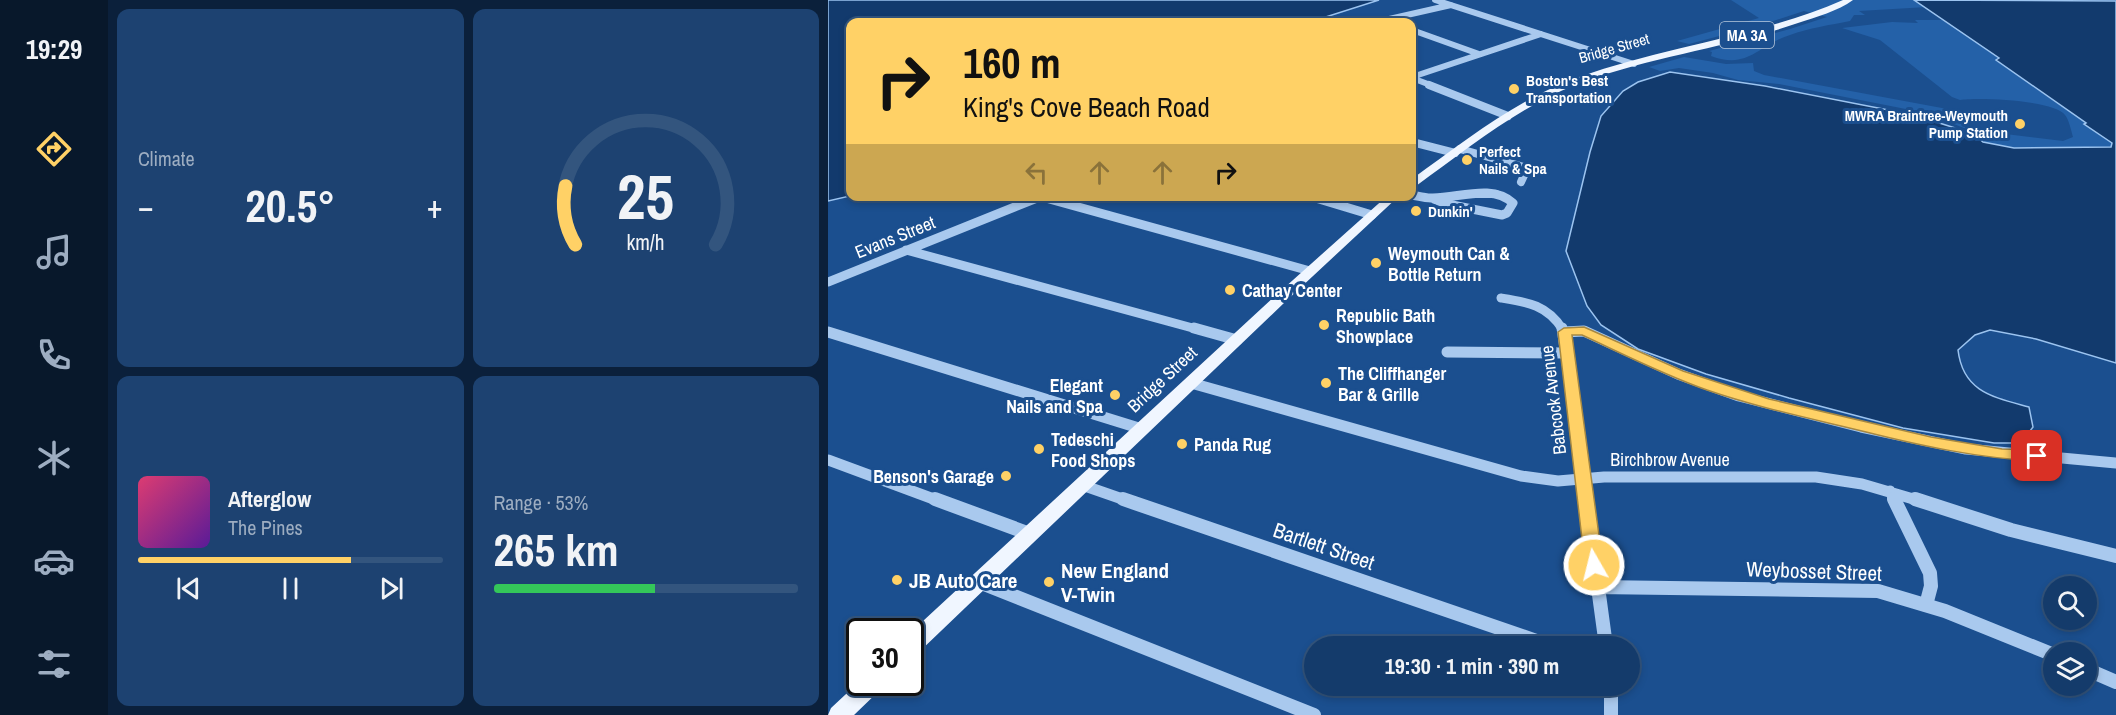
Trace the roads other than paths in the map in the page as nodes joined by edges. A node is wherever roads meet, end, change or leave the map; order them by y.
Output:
1 (1435, 0) edge
2 (1849, 0) edge
3 (1451, 5) junction
4 (1392, 18) edge
5 (1416, 31) edge
6 (1541, 34) junction
7 (1479, 54) junction
8 (1634, 64) junction
9 (1416, 77) edge
10 (1416, 80) edge
11 (1508, 116) junction
12 (1416, 143) edge
13 (1458, 151) junction
14 (1416, 181) edge
15 (1521, 182) dead end
16 (1416, 196) edge
17 (1434, 199) junction
18 (1032, 201) edge
19 (1056, 201) edge
20 (1326, 201) edge
21 (1388, 201) edge
22 (1372, 215) junction
23 (906, 250) junction
24 (1310, 271) junction
25 (830, 276) edge
26 (1502, 298) dead end
27 (828, 332) edge
28 (1564, 332) junction
29 (1237, 340) junction
30 (1447, 352) dead end
31 (1566, 353) junction
32 (1191, 383) junction
33 (1142, 429) junction
34 (828, 460) edge
35 (2116, 463) edge
36 (1582, 479) junction
37 (1082, 485) junction
38 (1890, 491) junction
39 (1030, 534) junction
40 (2116, 556) edge
41 (979, 582) junction
42 (1597, 586) junction
43 (1926, 604) junction
44 (924, 634) edge
45 (1522, 636) edge
46 (1604, 636) edge
47 (2043, 650) edge
48 (2097, 674) edge
49 (2116, 682) edge
50 (859, 696) edge
51 (1611, 696) edge
52 (839, 715) edge
53 (1314, 715) edge
54 (1611, 715) edge

1 - 3 street
2 - 8 main road, Bridge Street / MA 3A
3 - 4 street
3 - 6 street
5 - 7 street
6 - 7 street
6 - 8 street
7 - 9 street
8 - 11 main road, Bridge Street / MA 3A
10 - 11 street
11 - 13 main road, Bridge Street / MA 3A
12 - 13 street
13 - 14 main road, Bridge Street / MA 3A
13 - 15 street
16 - 17 street
17 - 17 street
18 - 23 street, Evans Street
19 - 24 street
20 - 22 street
21 - 22 main road, Bridge Street
22 - 24 main road, Bridge Street
23 - 25 street, Evans Street
23 - 29 street
24 - 29 main road, Bridge Street
26 - 28 street, Babcock Avenue
27 - 33 street
28 - 31 street, Babcock Avenue
28 - 35 street
29 - 32 main road, Bridge Street
30 - 31 street
31 - 36 street, Babcock Avenue
32 - 33 main road, Bridge Street
32 - 36 street, Birchbrow Avenue
33 - 37 main road, Bridge Street
34 - 39 street
36 - 38 street, Birchbrow Avenue
36 - 42 street, Babcock Avenue
37 - 39 main road, Bridge Street
37 - 45 street, Bartlett Street
38 - 40 street, Birchbrow Avenue
38 - 43 street
39 - 41 main road, Bridge Street
41 - 44 main road, Bridge Street
41 - 53 street
42 - 43 street, Weybosset Street
42 - 46 street, Babcock Avenue
43 - 47 street, Weybosset Street
48 - 49 street
50 - 52 main road
51 - 54 street

